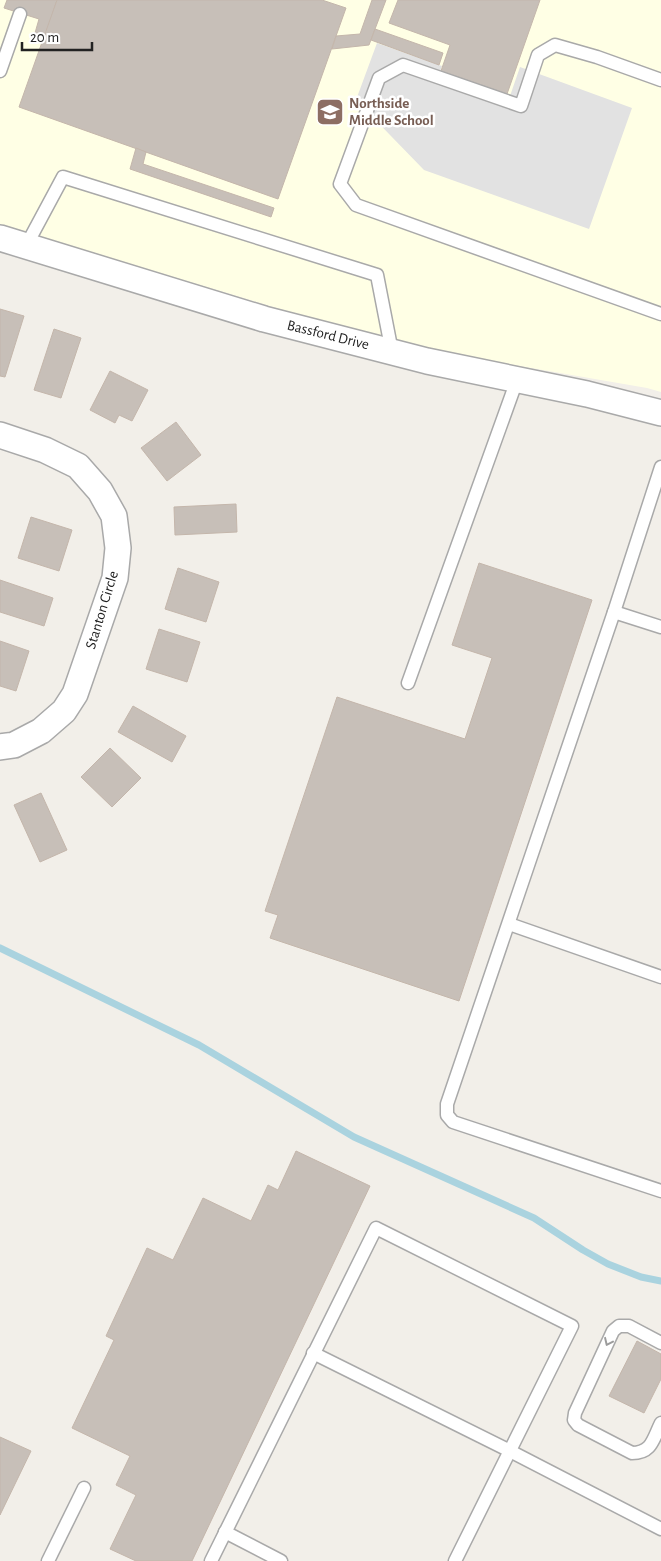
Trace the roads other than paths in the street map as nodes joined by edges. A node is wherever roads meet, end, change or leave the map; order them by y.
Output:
1 (20, 14) dead end
2 (0, 71) edge
3 (661, 80) edge
4 (0, 238) edge
5 (26, 246) junction
6 (661, 314) edge
7 (392, 352) junction
8 (517, 380) junction
9 (661, 413) edge
10 (0, 435) edge
11 (661, 467) edge
12 (614, 612) junction
13 (661, 627) edge
14 (408, 683) dead end
15 (0, 747) edge
16 (509, 924) junction
17 (661, 977) edge
18 (661, 1191) edge
19 (661, 1343) edge
20 (313, 1353) junction
21 (661, 1423) edge
22 (510, 1451) junction
23 (84, 1488) dead end
24 (661, 1529) edge
25 (225, 1532) junction
26 (48, 1561) edge
27 (211, 1561) edge
28 (281, 1561) edge
29 (455, 1561) edge

1 - 2 lane
3 - 6 lane
4 - 5 street, Bassford Drive
5 - 7 street, Bassford Drive
5 - 7 lane
7 - 8 street, Bassford Drive
8 - 9 street, Bassford Drive
8 - 14 lane
10 - 15 street, Stanton Circle
11 - 12 lane
12 - 13 lane
12 - 16 lane
16 - 17 lane
16 - 18 lane
19 -> 21 lane
20 - 22 lane
20 - 22 lane
20 - 25 lane
22 - 24 lane
22 - 29 lane
23 - 26 lane
25 - 27 lane
25 - 28 lane

